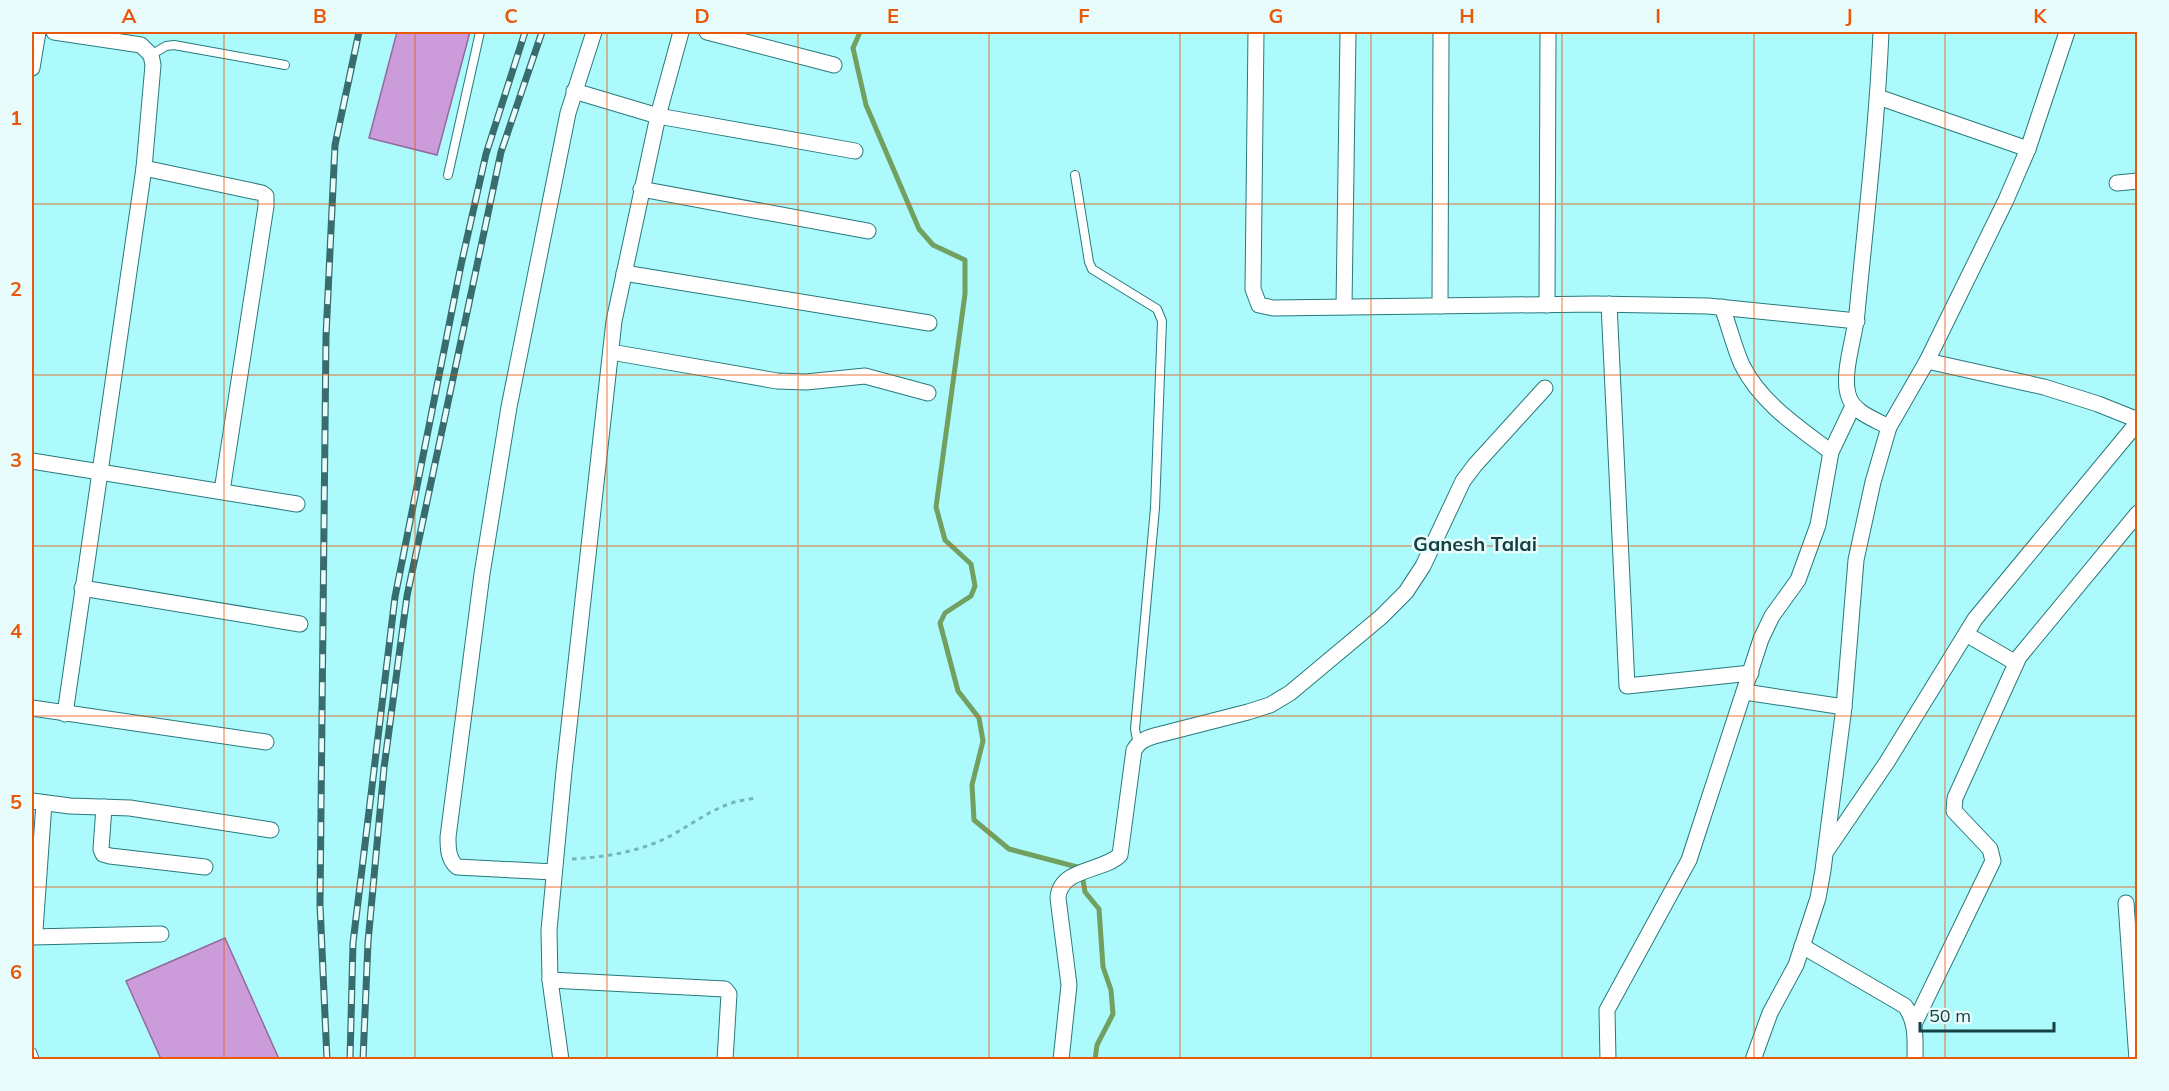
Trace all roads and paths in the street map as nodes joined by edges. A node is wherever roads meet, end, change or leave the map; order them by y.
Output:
1 (38, 32) edge
2 (54, 32) edge
3 (480, 32) edge
4 (594, 32) edge
5 (681, 32) edge
6 (707, 32) edge
7 (1256, 32) edge
8 (1348, 32) edge
9 (1441, 32) edge
10 (1548, 32) edge
11 (1881, 32) edge
12 (2067, 32) edge
13 (151, 55) junction
14 (285, 65) dead end
15 (834, 65) dead end
16 (32, 68) edge
17 (574, 91) junction
18 (1878, 97) junction
19 (658, 116) junction
20 (2028, 149) junction
21 (855, 151) dead end
22 (144, 168) junction
23 (448, 175) dead end
24 (1075, 175) dead end
25 (2138, 181) edge
26 (2117, 183) dead end
27 (641, 189) junction
28 (868, 231) dead end
29 (624, 273) junction
30 (1609, 304) junction
31 (1547, 305) junction
32 (1440, 306) junction
33 (1344, 307) junction
34 (1722, 308) junction
35 (1857, 321) junction
36 (929, 323) dead end
37 (610, 352) junction
38 (1927, 360) junction
39 (1545, 388) dead end
40 (928, 393) dead end
41 (1853, 406) junction
42 (1889, 427) junction
43 (2135, 429) edge
44 (1831, 452) junction
45 (32, 461) edge
46 (101, 471) junction
47 (222, 491) junction
48 (297, 504) dead end
49 (2138, 513) edge
50 (82, 588) junction
51 (300, 624) dead end
52 (1966, 634) junction
53 (2016, 663) junction
54 (1751, 673) junction
55 (1745, 692) junction
56 (1844, 707) junction
57 (32, 708) edge
58 (65, 714) junction
59 (266, 742) dead end
60 (1138, 745) junction
61 (754, 798) dead end
62 (38, 802) edge
63 (104, 807) junction
64 (271, 830) dead end
65 (1826, 853) junction
66 (555, 866) junction
67 (205, 867) dead end
68 (2126, 903) dead end
69 (161, 934) dead end
70 (32, 937) edge
71 (1802, 946) junction
72 (550, 980) junction
73 (1914, 1024) junction
74 (32, 1052) edge
75 (35, 1059) edge
76 (561, 1059) edge
77 (725, 1059) edge
78 (1061, 1059) edge
79 (1608, 1059) edge
80 (1753, 1059) edge
81 (1915, 1059) edge
82 (2137, 1059) edge

1 - 16 street
2 - 13 street
3 - 23 lane
4 - 17 street
5 - 19 street
6 - 15 street
7 - 33 street
8 - 33 street
9 - 32 street
10 - 31 street
11 - 18 street
12 - 20 street
13 - 14 lane
13 - 22 street
17 - 19 street
17 - 66 street
18 - 20 street
18 - 35 street
19 - 21 street
19 - 27 street
20 - 38 street
22 - 46 street
22 - 47 street
24 - 60 lane
25 - 26 street
27 - 28 street
27 - 29 street
29 - 36 street
29 - 37 street
30 - 31 street
30 - 34 street
30 - 54 street
31 - 32 street
32 - 33 street
34 - 35 street
34 - 44 street
35 - 41 street
37 - 40 street
37 - 66 street
38 - 42 street
38 - 43 street
39 - 60 street
41 - 42 street
41 - 44 street
42 - 56 street
43 - 52 street
44 - 54 street
45 - 46 street
46 - 47 street
46 - 50 street
47 - 48 street
49 - 53 street
50 - 51 street
50 - 58 street
52 - 53 street
52 - 65 street
53 - 73 street
54 - 55 street
55 - 56 street
55 - 79 street
56 - 65 street
57 - 58 street
58 - 59 street
60 - 78 street
61 - 66 path
62 - 63 street
62 - 70 street
63 - 64 street
63 - 67 street
65 - 71 street
66 - 72 street
68 - 82 street
69 - 70 street
71 - 73 street
71 - 80 street
72 - 76 street
72 - 77 street
73 - 81 street
74 - 75 lane

